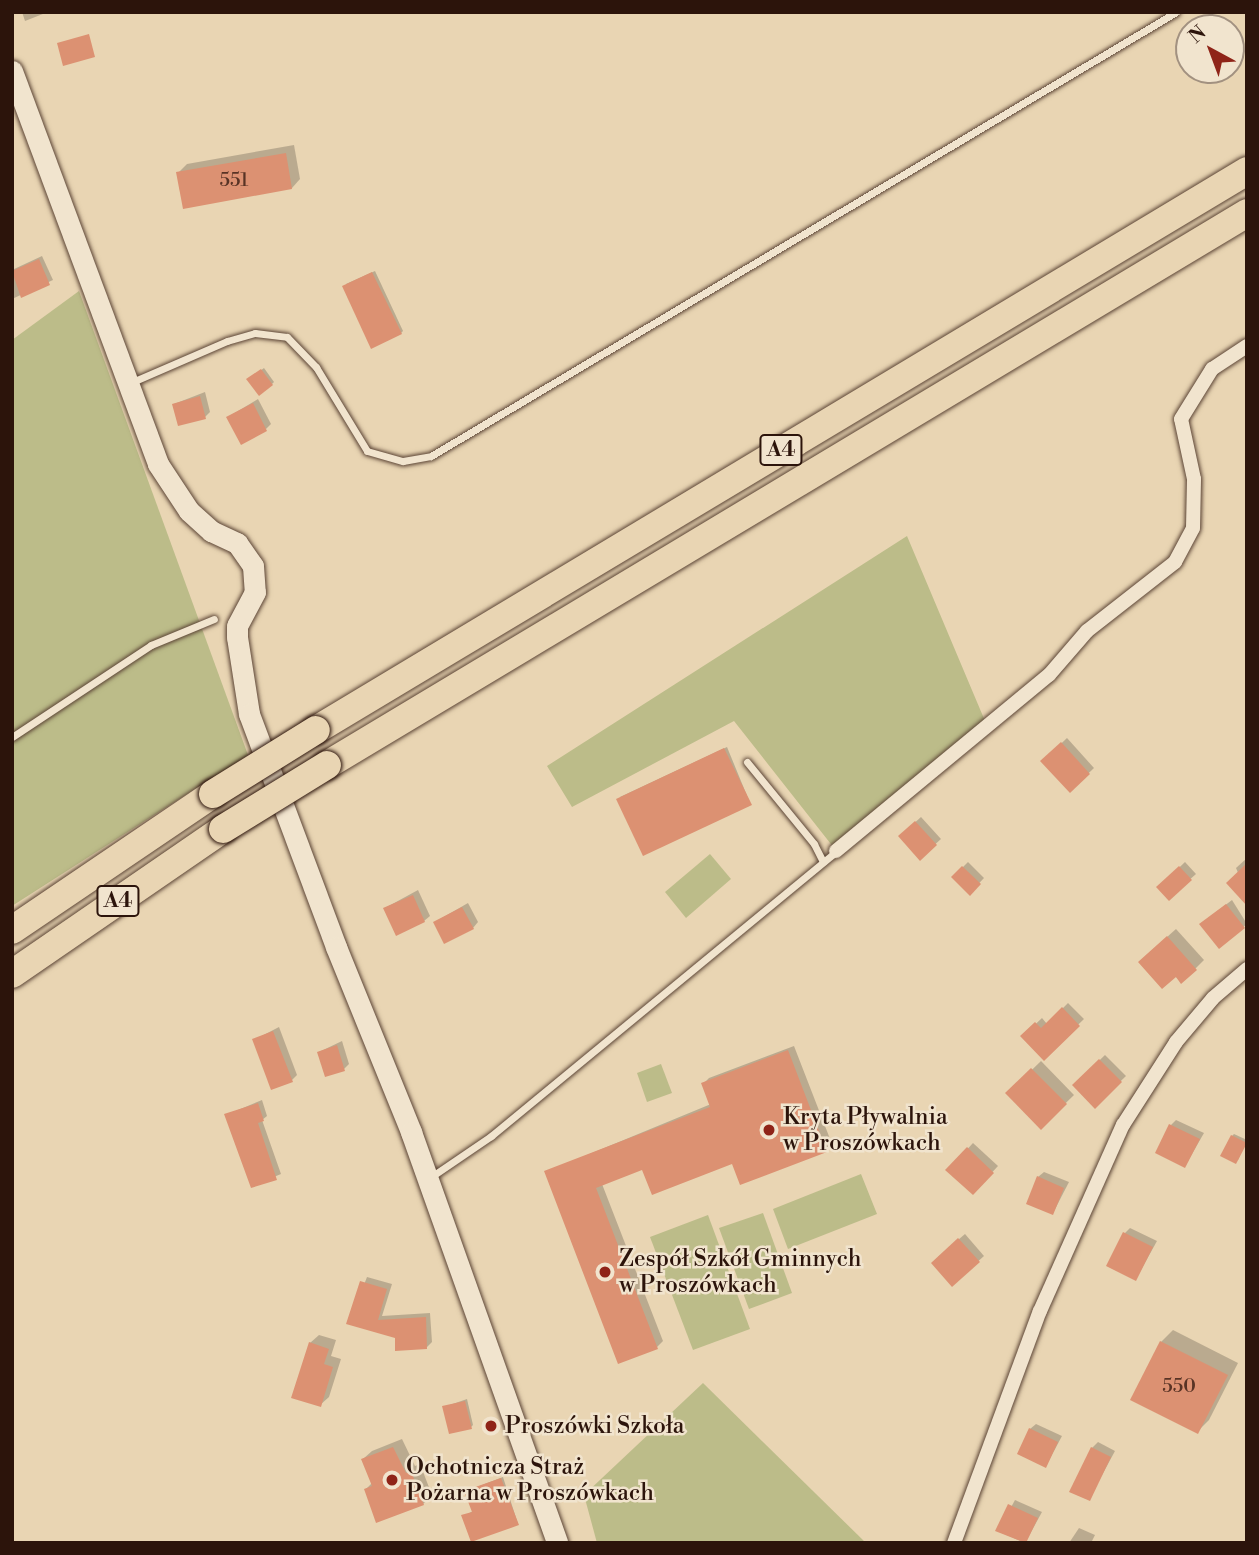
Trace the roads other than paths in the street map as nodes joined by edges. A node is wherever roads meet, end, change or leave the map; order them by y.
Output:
1 (1176, 12) edge
2 (12, 71) edge
3 (1247, 171) edge
4 (1247, 213) edge
5 (1247, 346) edge
6 (129, 383) junction
7 (214, 619) dead end
8 (12, 737) edge
9 (747, 762) dead end
10 (836, 851) joint
11 (823, 862) junction
12 (12, 930) edge
13 (1247, 970) edge
14 (12, 974) edge
15 (427, 1179) junction
16 (557, 1543) edge
17 (954, 1543) edge

1 - 6 lane
2 - 6 main road
3 - 12 highway, A4, bridge
4 - 14 highway, A4, bridge
5 - 10 street
6 - 15 main road
7 - 8 lane
9 - 11 lane
10 - 11 lane
11 - 15 lane
13 - 17 street
15 - 16 main road

